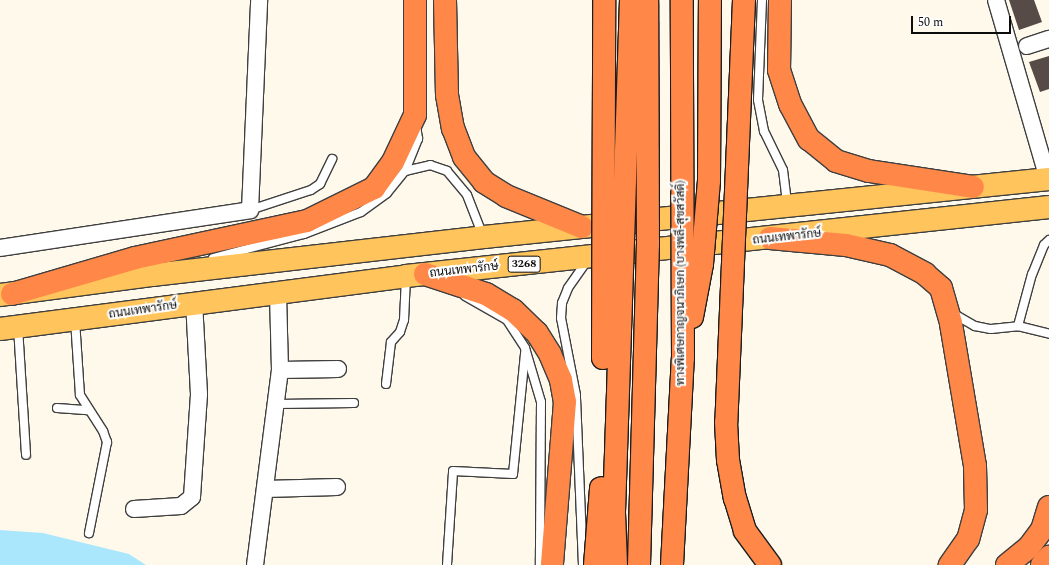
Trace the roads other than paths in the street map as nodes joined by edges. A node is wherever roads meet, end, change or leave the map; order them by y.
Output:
1 (259, 0) edge
2 (415, 0) edge
3 (445, 0) edge
4 (604, 0) edge
5 (631, 0) edge
6 (647, 0) edge
7 (682, 0) edge
8 (710, 0) edge
9 (744, 0) edge
10 (762, 0) edge
11 (780, 0) edge
12 (996, 0) edge
13 (1049, 38) edge
14 (1027, 46) dead end
15 (414, 115) junction
16 (332, 159) dead end
17 (405, 172) junction
18 (1048, 179) edge
19 (973, 187) junction
20 (1049, 207) edge
21 (787, 208) junction
22 (250, 210) junction
23 (582, 227) junction
24 (484, 237) junction
25 (770, 238) junction
26 (1049, 240) edge
27 (0, 248) edge
28 (590, 257) junction
29 (152, 275) junction
30 (416, 275) junction
31 (278, 292) junction
32 (6, 295) edge
33 (194, 303) junction
34 (948, 308) junction
35 (75, 320) junction
36 (1018, 326) junction
37 (9, 328) edge
38 (1049, 334) edge
39 (531, 341) junction
40 (683, 358) junction
41 (338, 369) dead end
42 (280, 370) junction
43 (386, 384) dead end
44 (354, 403) dead end
45 (276, 404) junction
46 (57, 408) dead end
47 (88, 410) junction
48 (26, 455) dead end
49 (337, 487) dead end
50 (265, 489) junction
51 (1049, 507) edge
52 (134, 509) dead end
53 (88, 533) dead end
54 (1049, 557) edge
55 (255, 565) edge
56 (447, 565) edge
57 (540, 565) edge
58 (552, 565) edge
59 (582, 565) edge
60 (595, 565) edge
61 (616, 565) edge
62 (639, 565) edge
63 (672, 565) edge
64 (770, 565) edge
65 (950, 565) edge
66 (1007, 565) edge
67 (1042, 565) edge

1 - 22 street
2 - 15 highway
3 - 23 highway
4 - 60 highway, bridge
5 - 61 highway, bridge
6 - 62 highway, bridge
7 - 40 highway, ทางพิเศษกาญจนาภิเษก (บางพลี-สุขสวัสดิ์), bridge
8 - 40 highway, bridge
9 - 64 highway, bridge
10 - 21 lane
11 - 19 highway
12 - 18 street
13 - 14 street
15 - 17 lane
15 - 32 highway
16 - 22 lane
17 - 24 lane
17 - 29 lane
18 - 19 main road
19 - 21 main road
20 - 25 main road, ถนนเทพารักษ์ / 3268
21 - 23 main road
22 - 27 street
23 - 24 main road
24 - 29 main road
25 - 28 main road, ถนนเทพารักษ์ / 3268
25 - 34 highway
26 - 36 lane
28 - 30 main road, ถนนเทพารักษ์ / 3268
28 - 59 lane
29 - 32 main road
30 - 31 main road, ถนนเทพารักษ์ / 3268
30 - 39 highway
30 - 43 lane
31 - 33 main road, ถนนเทพารักษ์ / 3268
31 - 42 street
33 - 35 main road, ถนนเทพารักษ์ / 3268
33 - 52 street
34 - 36 lane
34 - 65 highway
35 - 37 main road, ถนนเทพารักษ์ / 3268
35 - 47 lane
36 - 38 lane
37 - 48 lane
39 - 56 lane
39 - 57 lane
39 - 58 highway
40 - 63 highway, ทางพิเศษกาญจนาภิเษก (บางพลี-สุขสวัสดิ์), bridge
41 - 42 street
42 - 45 street
44 - 45 lane
45 - 50 street
46 - 47 lane
47 - 53 lane
49 - 50 street
50 - 55 street
51 - 66 highway
54 - 67 highway

